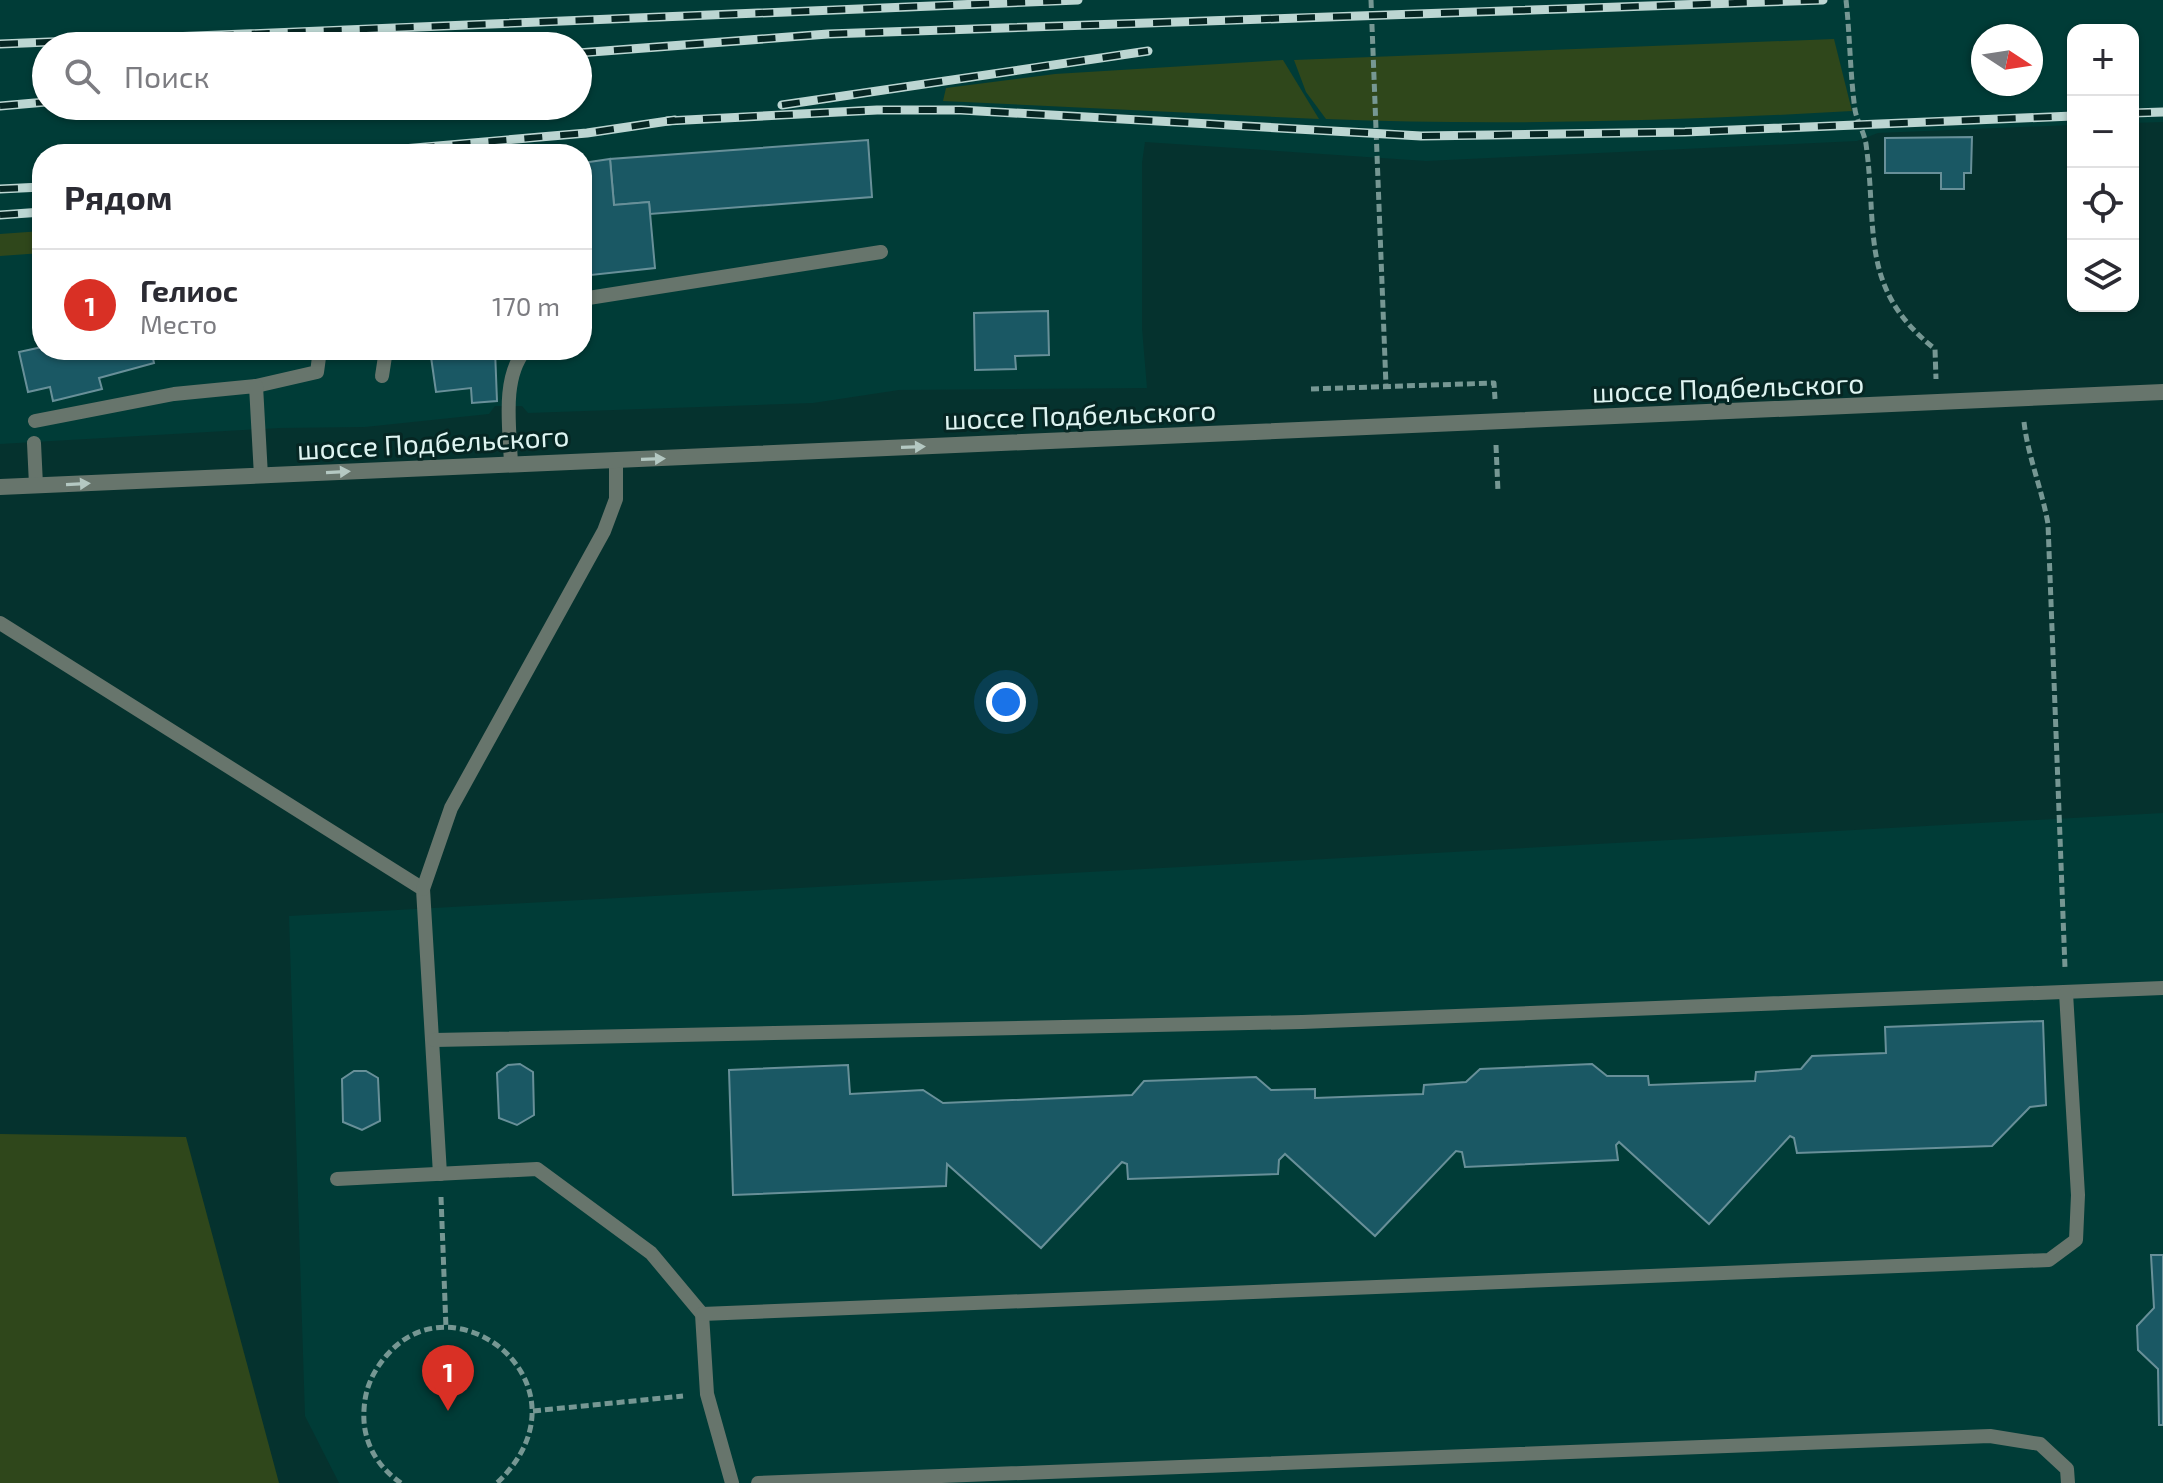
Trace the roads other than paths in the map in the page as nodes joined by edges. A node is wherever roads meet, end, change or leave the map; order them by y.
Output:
1 (881, 252) dead end
2 (592, 297) edge
3 (319, 360) edge
4 (384, 360) edge
5 (517, 360) edge
6 (382, 376) dead end
7 (256, 386) junction
8 (2163, 392) edge
9 (35, 421) dead end
10 (34, 443) dead end
11 (616, 460) junction
12 (511, 465) junction
13 (261, 476) junction
14 (36, 485) junction
15 (0, 487) edge
16 (0, 623) edge
17 (423, 889) junction
18 (2163, 988) edge
19 (2066, 993) junction
20 (434, 1040) junction
21 (440, 1174) junction
22 (337, 1179) dead end
23 (702, 1314) junction
24 (732, 1483) edge
25 (758, 1483) edge
26 (2068, 1483) edge

1 - 2 lane
3 - 7 lane
4 - 6 lane
5 - 12 lane
7 - 9 lane
7 - 13 lane
11 -> 8 street, шоссе Подбельского
10 - 14 lane
11 - 12 street, шоссе Подбельского
11 - 17 lane
13 -> 12 street, шоссе Подбельского
14 -> 13 street, шоссе Подбельского
14 - 15 street, шоссе Подбельского
16 - 17 lane
17 - 20 lane
18 - 19 lane
19 - 20 lane
19 - 23 lane
20 - 21 lane
21 - 22 lane
21 - 23 lane
23 - 24 lane
25 - 26 lane

